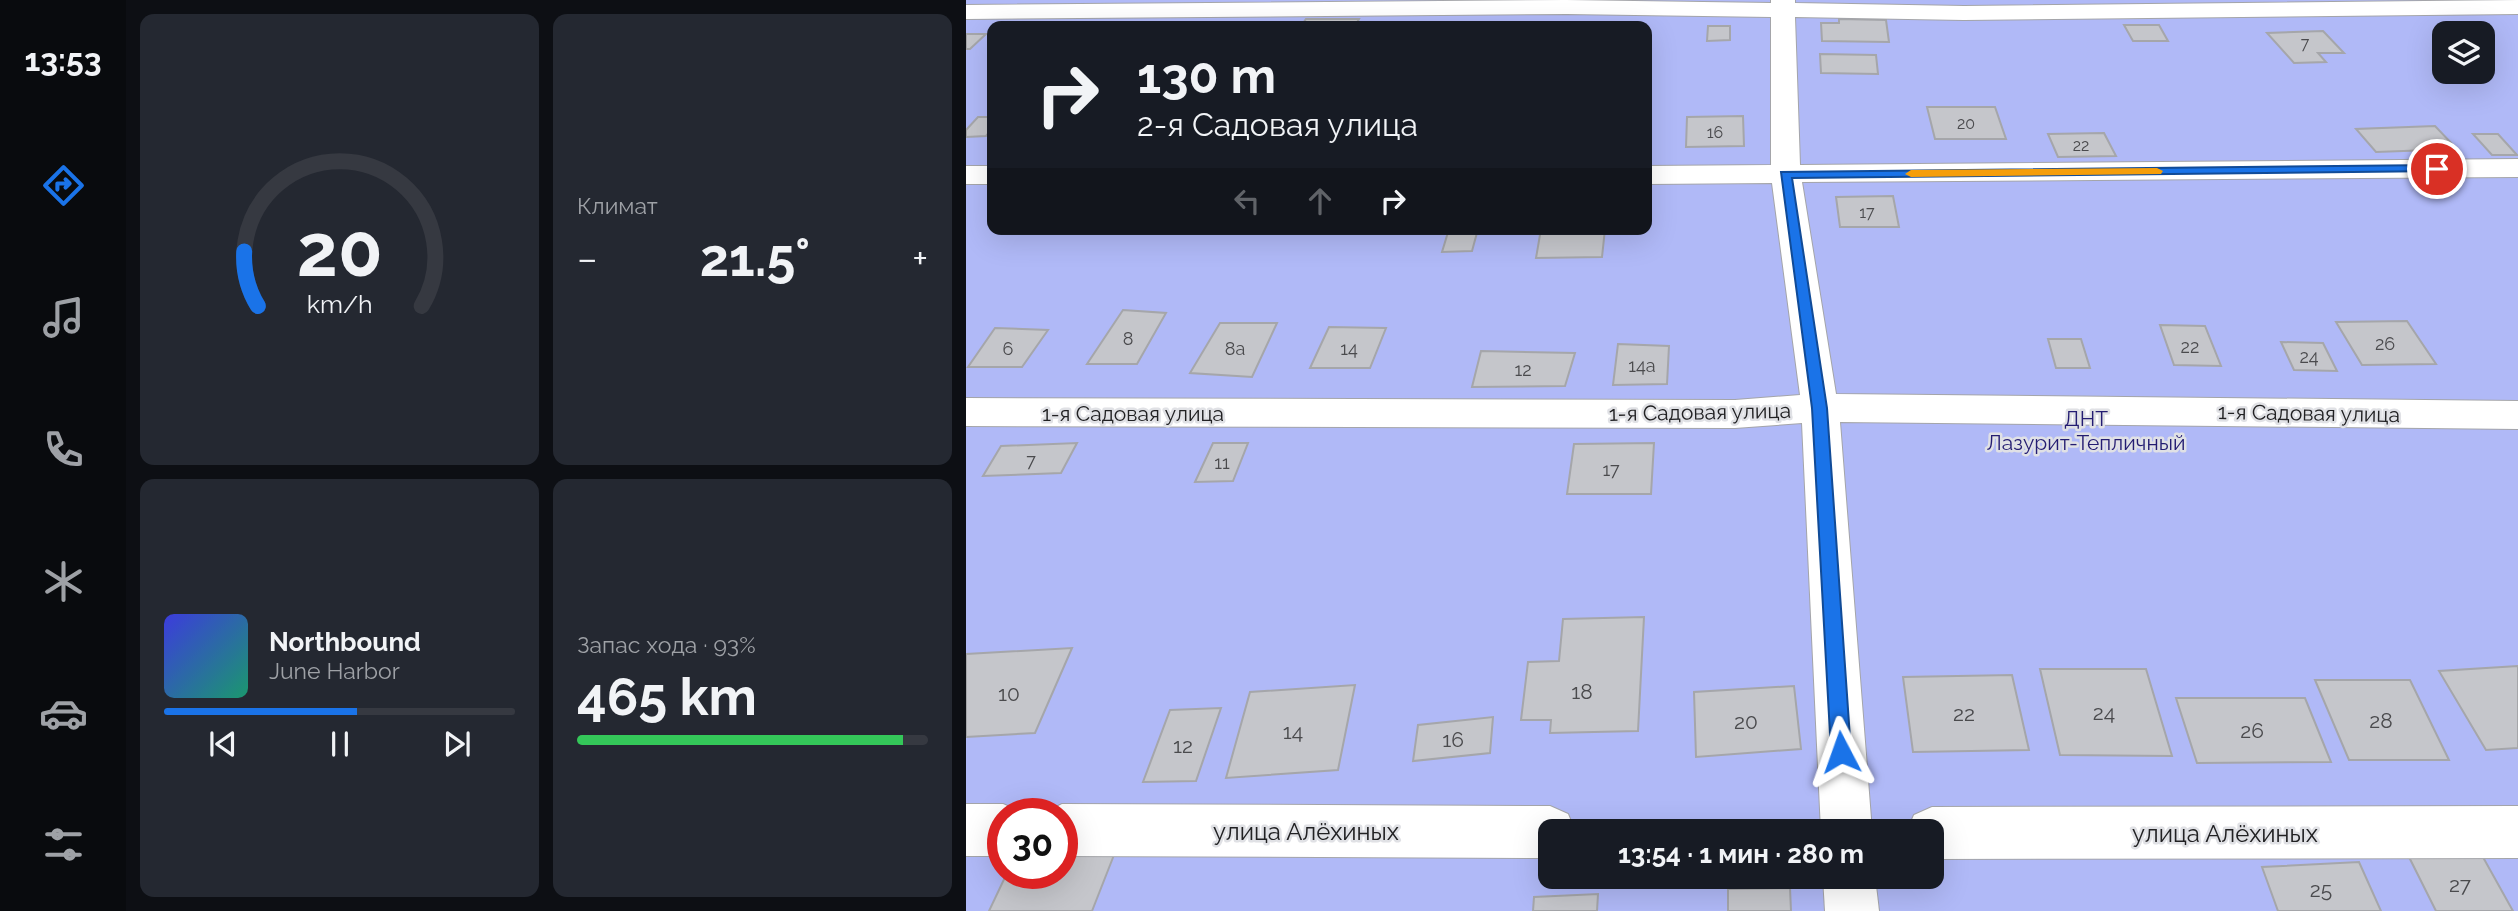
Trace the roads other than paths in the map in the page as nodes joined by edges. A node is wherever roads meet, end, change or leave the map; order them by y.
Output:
1 (1783, 5) edge
2 (2518, 7) edge
3 (966, 12) edge
4 (2518, 168) edge
5 (966, 175) edge
6 (987, 175) edge
7 (1652, 175) edge
8 (1786, 175) junction
9 (1820, 408) junction
10 (966, 412) edge
11 (2518, 415) edge
12 (1845, 819) edge
13 (966, 830) edge
14 (987, 830) edge
15 (1078, 831) edge
16 (1538, 832) edge
17 (2518, 832) edge
18 (1944, 833) edge
19 (1850, 889) edge
20 (1852, 911) edge

1 - 2 street
1 - 3 street
1 - 8 street
4 - 8 street
5 - 6 street
7 - 8 street
8 - 9 street
9 - 10 street, 1-я Садовая улица
9 - 11 street, 1-я Садовая улица
9 - 12 street
13 - 14 street
15 - 16 street, улица Алёхиных
17 - 18 street, улица Алёхиных
19 - 20 street

